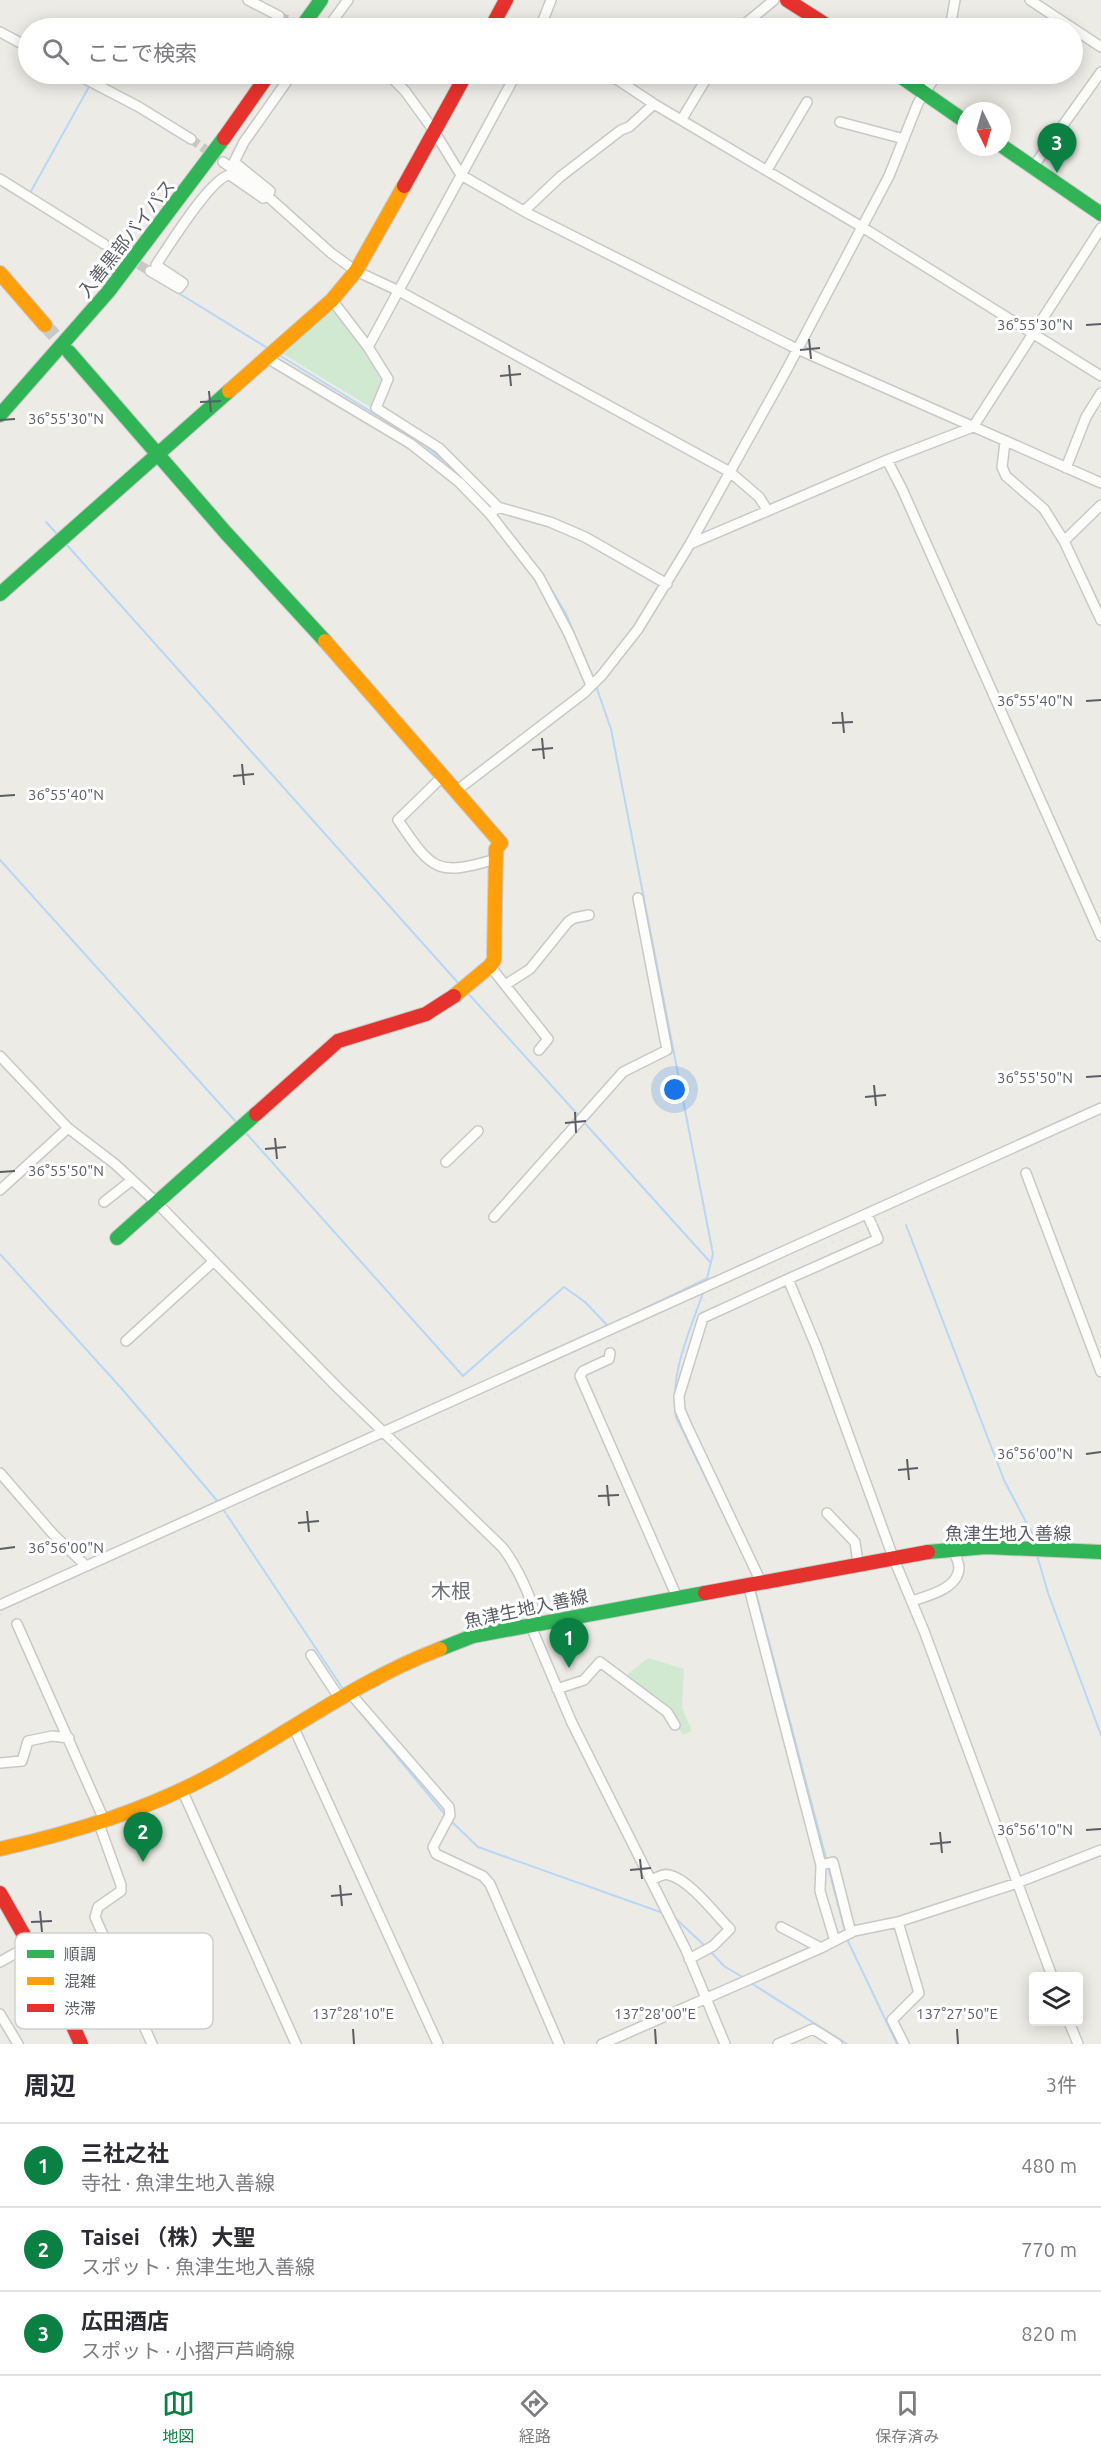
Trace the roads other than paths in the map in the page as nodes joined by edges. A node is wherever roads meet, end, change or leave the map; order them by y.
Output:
1 (248, 0) edge
2 (321, 0) edge
3 (348, 0) edge
4 (506, 0) edge
5 (774, 0) edge
6 (787, 0) edge
7 (955, 0) edge
8 (1030, 0) edge
9 (548, 1) edge
10 (279, 16) tunnel mouth
11 (308, 18) edge
12 (335, 18) edge
13 (496, 18) edge
14 (546, 18) edge
15 (752, 18) edge
16 (815, 18) edge
17 (952, 18) edge
18 (1057, 18) edge
19 (0, 32) edge
20 (1083, 35) edge
21 (18, 42) edge
22 (1101, 47) edge
23 (1101, 72) edge
24 (95, 84) edge
25 (262, 84) edge
26 (285, 84) edge
27 (398, 84) edge
28 (460, 84) edge
29 (511, 84) edge
30 (624, 84) edge
31 (703, 84) edge
32 (911, 84) edge
33 (929, 84) edge
34 (923, 92) junction
35 (807, 102) dead end
36 (654, 104) junction
37 (957, 116) edge
38 (682, 119) junction
39 (840, 122) dead end
40 (434, 131) junction
41 (191, 139) tunnel mouth
42 (904, 139) junction
43 (1011, 152) edge
44 (223, 162) tunnel mouth
45 (1034, 167) junction
46 (767, 170) junction
47 (461, 175) junction
48 (0, 179) edge
49 (268, 196) junction
50 (524, 211) junction
51 (1101, 214) edge
52 (862, 227) junction
53 (1101, 228) edge
54 (104, 244) tunnel mouth
55 (150, 271) tunnel mouth
56 (356, 271) junction
57 (0, 273) edge
58 (399, 291) junction
59 (332, 300) junction
60 (45, 325) tunnel mouth
61 (1034, 334) junction
62 (368, 347) junction
63 (796, 350) junction
64 (69, 351) tunnel mouth
65 (267, 358) junction
66 (1101, 376) edge
67 (1101, 393) edge
68 (0, 414) edge
69 (974, 427) junction
70 (1005, 442) junction
71 (158, 456) junction
72 (887, 460) junction
73 (1066, 468) junction
74 (730, 472) junction
75 (1101, 483) edge
76 (1101, 505) edge
77 (498, 507) junction
78 (768, 511) junction
79 (490, 514) junction
80 (1064, 541) junction
81 (690, 544) junction
82 (667, 584) junction
83 (0, 594) edge
84 (1101, 620) edge
85 (591, 685) junction
86 (443, 776) junction
87 (456, 791) junction
88 (496, 859) junction
89 (638, 898) dead end
90 (588, 915) dead end
91 (1101, 936) edge
92 (490, 966) junction
93 (505, 985) junction
94 (539, 1050) dead end
95 (0, 1056) edge
96 (1101, 1108) edge
97 (68, 1128) junction
98 (478, 1131) dead end
99 (446, 1162) dead end
100 (1026, 1173) dead end
101 (132, 1180) junction
102 (0, 1190) edge
103 (104, 1202) dead end
104 (156, 1202) junction
105 (867, 1214) junction
106 (494, 1216) dead end
107 (117, 1238) dead end
108 (214, 1261) junction
109 (788, 1279) junction
110 (126, 1341) dead end
111 (610, 1353) dead end
112 (1101, 1372) edge
113 (384, 1433) junction
114 (0, 1473) edge
115 (827, 1513) dead end
116 (953, 1549) junction
117 (1101, 1552) edge
118 (893, 1557) junction
119 (858, 1563) junction
120 (86, 1566) junction
121 (754, 1583) junction
122 (677, 1598) junction
123 (912, 1601) junction
124 (0, 1605) edge
125 (534, 1623) junction
126 (17, 1624) dead end
127 (311, 1655) dead end
128 (557, 1689) junction
129 (345, 1696) junction
130 (675, 1725) dead end
131 (293, 1726) junction
132 (69, 1738) junction
133 (0, 1763) edge
134 (182, 1790) junction
135 (102, 1823) junction
136 (0, 1849) edge
137 (1101, 1850) edge
138 (821, 1865) junction
139 (651, 1880) junction
140 (1017, 1883) junction
141 (0, 1893) edge
142 (898, 1922) junction
143 (781, 1927) dead end
144 (23, 1933) edge
145 (103, 1933) edge
146 (851, 1933) junction
147 (835, 1941) junction
148 (821, 1948) junction
149 (15, 1954) edge
150 (689, 1959) junction
151 (0, 1962) edge
152 (1050, 1972) edge
153 (704, 1998) junction
154 (0, 2014) edge
155 (1071, 2026) edge
156 (75, 2029) edge
157 (145, 2029) edge
158 (18, 2044) edge
159 (81, 2044) edge
160 (152, 2044) edge
161 (296, 2044) edge
162 (438, 2044) edge
163 (559, 2044) edge
164 (602, 2044) edge
165 (725, 2044) edge
166 (778, 2044) edge
167 (837, 2044) edge
168 (904, 2044) edge
169 (1078, 2044) edge

1 - 10 street
2 - 11 main road
3 - 12 street
4 - 13 main road
5 - 15 street
6 - 16 main road
7 - 17 street
8 - 18 street
9 - 14 street
19 - 21 street
20 - 22 street
23 - 45 street
24 - 41 street
25 - 68 main road, 入善黒部バイパス
26 - 49 street
27 - 40 street
28 - 40 main road
29 - 47 street
30 - 36 street
31 - 38 street
32 - 34 main road
33 - 34 street
34 - 37 main road
34 - 42 street
35 - 46 street
36 - 38 street
36 - 50 street
38 - 46 street
39 - 42 street
40 - 47 street
40 - 56 main road
42 - 52 street
43 - 45 main road
44 - 49 street
45 - 51 main road
46 - 52 street
47 - 50 street
47 - 58 street
48 - 54 street
49 - 55 street
49 - 56 street
50 - 63 street
52 - 61 street
52 - 63 street
53 - 61 street
56 - 58 street
56 - 59 main road
57 - 60 main road
58 - 62 street
58 - 74 street
59 - 62 street
59 - 65 main road
61 - 66 street
61 - 69 street
62 - 77 street
63 - 69 street
63 - 74 street
64 - 71 main road
65 - 71 main road
65 - 79 street
67 - 73 street
69 - 70 street
69 - 72 street
70 - 73 street
70 - 80 street
71 - 83 main road
71 - 86 main road
72 - 78 street
72 - 91 street
73 - 75 street
74 - 78 street
74 - 81 street
76 - 80 street
77 - 79 street
77 - 82 street
78 - 81 street
79 - 85 street
80 - 84 street
81 - 82 street
82 - 85 street
85 - 87 street
86 - 87 main road
86 - 88 street
87 - 88 main road
88 - 92 main road
89 - 106 street
90 - 93 street
92 - 93 street
92 - 104 main road
93 - 94 street
95 - 97 street
96 - 105 street
97 - 101 street
97 - 102 street
98 - 99 street
100 - 112 street
101 - 103 street
101 - 104 street
104 - 107 main road
104 - 108 street
105 - 109 street
105 - 113 street
108 - 110 street
108 - 113 street
109 - 118 street
109 - 121 street
111 - 122 street
113 - 120 street
113 - 125 street
114 - 120 street
115 - 119 street
116 - 117 main road, 魚津生地入善線
116 - 118 main road, 魚津生地入善線
116 - 123 street
118 - 119 main road, 魚津生地入善線
118 - 123 street
119 - 121 main road, 魚津生地入善線
120 - 124 street
121 - 122 main road, 魚津生地入善線
121 - 138 street
122 - 125 main road, 魚津生地入善線
123 - 140 street
125 - 128 street
125 - 129 main road, 魚津生地入善線
126 - 132 street
127 - 129 street
128 - 130 street
128 - 139 street
129 - 131 main road, 魚津生地入善線
129 - 163 street
131 - 134 main road, 魚津生地入善線
131 - 162 street
132 - 133 street
132 - 135 street
134 - 135 main road, 魚津生地入善線
134 - 161 street
135 - 136 main road, 魚津生地入善線
135 - 145 street
137 - 140 street
138 - 146 street
138 - 147 street
139 - 150 street
139 - 150 street
140 - 142 street
140 - 152 street
141 - 144 main road
142 - 146 street
142 - 168 street
143 - 148 street
146 - 147 street
147 - 148 street
148 - 153 street
149 - 151 street
150 - 153 street
153 - 164 street
153 - 165 street
154 - 158 street
155 - 169 street
156 - 159 main road
157 - 160 street
166 - 167 street

